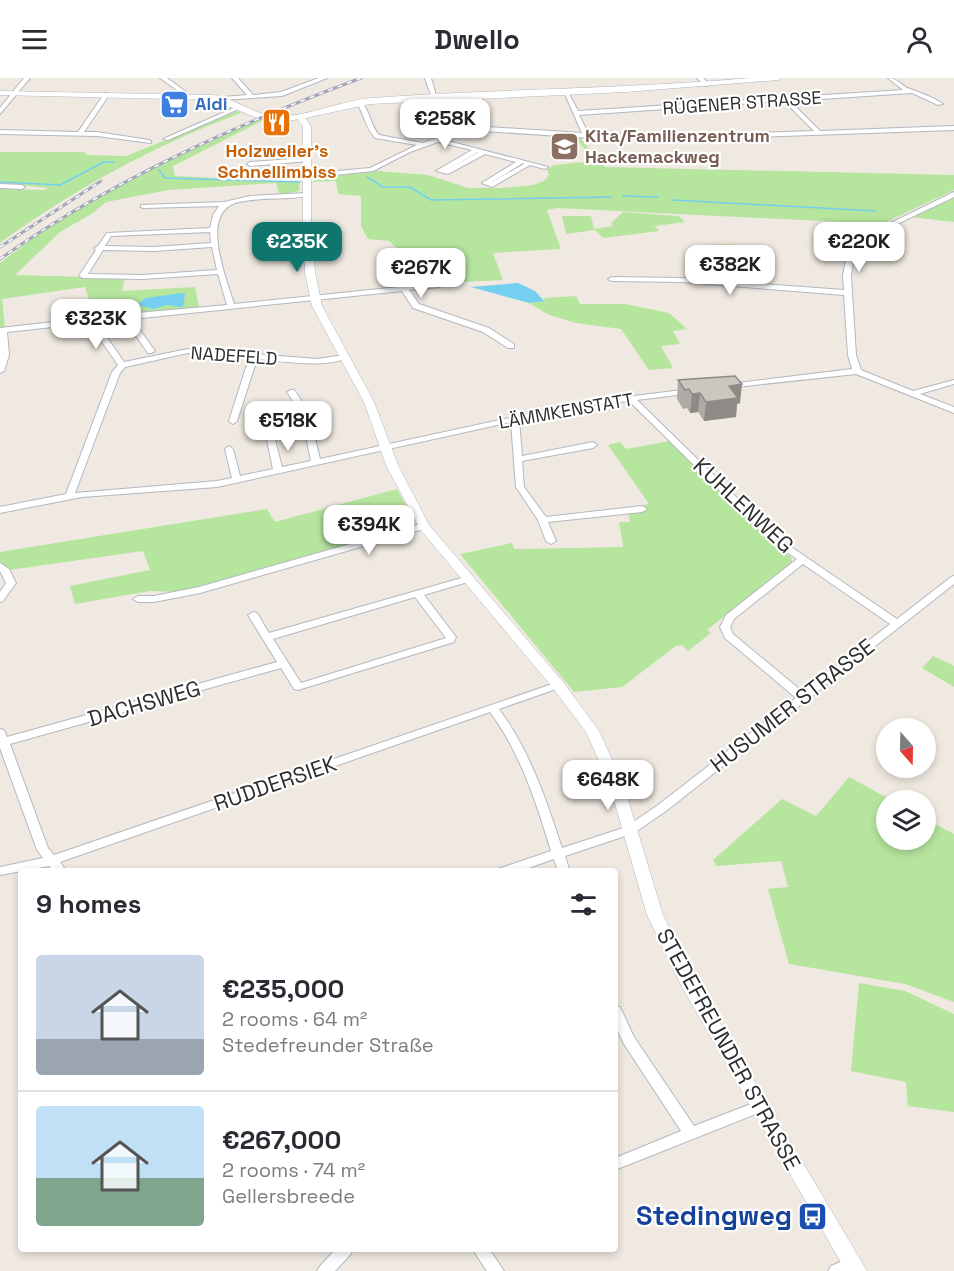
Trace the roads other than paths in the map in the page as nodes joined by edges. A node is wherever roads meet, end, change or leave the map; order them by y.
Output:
1 (27, 78) edge
2 (163, 78) edge
3 (235, 78) edge
4 (324, 78) edge
5 (428, 78) edge
6 (778, 78) edge
7 (891, 78) edge
8 (704, 81) edge
9 (908, 91) junction
10 (183, 92) junction
11 (0, 93) edge
12 (16, 93) junction
13 (566, 93) junction
14 (106, 95) junction
15 (174, 96) junction
16 (193, 96) junction
17 (251, 96) junction
18 (480, 96) junction
19 (435, 98) junction
20 (223, 99) junction
21 (787, 101) junction
22 (359, 102) junction
23 (940, 104) dead end
24 (238, 108) junction
25 (0, 112) edge
26 (576, 113) junction
27 (300, 118) junction
28 (468, 128) junction
29 (954, 128) edge
30 (0, 132) edge
31 (819, 133) junction
32 (80, 134) junction
33 (588, 135) junction
34 (166, 139) dead end
35 (437, 140) junction
36 (149, 142) dead end
37 (424, 144) junction
38 (481, 151) junction
39 (306, 160) junction
40 (526, 162) junction
41 (250, 165) dead end
42 (545, 167) dead end
43 (306, 176) junction
44 (0, 186) edge
45 (22, 187) dead end
46 (954, 194) edge
47 (306, 195) junction
48 (227, 204) junction
49 (143, 206) dead end
50 (214, 230) junction
51 (214, 245) junction
52 (98, 249) junction
53 (221, 272) junction
54 (612, 279) dead end
55 (437, 285) dead end
56 (404, 288) junction
57 (848, 293) junction
58 (313, 298) junction
59 (231, 306) junction
60 (126, 316) junction
61 (91, 320) junction
62 (511, 346) dead end
63 (150, 351) dead end
64 (254, 356) junction
65 (344, 357) junction
66 (122, 365) junction
67 (0, 371) edge
68 (857, 371) junction
69 (954, 382) edge
70 (714, 388) edge
71 (703, 389) edge
72 (291, 392) dead end
73 (913, 393) junction
74 (630, 398) junction
75 (954, 410) edge
76 (515, 419) junction
77 (233, 421) dead end
78 (271, 440) dead end
79 (593, 445) dead end
80 (385, 447) junction
81 (229, 449) dead end
82 (518, 459) junction
83 (316, 462) junction
84 (278, 471) junction
85 (237, 480) junction
86 (70, 495) junction
87 (642, 509) dead end
88 (0, 510) edge
89 (543, 520) junction
90 (419, 527) junction
91 (550, 541) dead end
92 (803, 559) junction
93 (0, 566) edge
94 (954, 579) edge
95 (463, 580) junction
96 (417, 593) junction
97 (0, 599) edge
98 (138, 599) dead end
99 (253, 615) dead end
100 (896, 623) junction
101 (267, 637) junction
102 (284, 664) junction
103 (554, 687) junction
104 (803, 698) junction
105 (494, 708) junction
106 (2, 738) edge
107 (625, 832) junction
108 (558, 854) junction
109 (51, 861) junction
110 (57, 868) edge
111 (514, 868) edge
112 (563, 868) edge
113 (0, 871) edge
114 (618, 1017) edge
115 (760, 1106) junction
116 (691, 1134) junction
117 (618, 1163) edge
118 (343, 1252) edge
119 (482, 1252) edge
120 (848, 1269) edge
121 (325, 1271) edge
122 (496, 1271) edge

1 - 12 street
2 - 10 street
3 - 17 street
4 - 17 street
5 - 19 street
6 - 8 main road
7 - 9 street, RÜGENER STRASSE
8 - 13 main road
9 - 21 street, RÜGENER STRASSE
9 - 23 street, RÜGENER STRASSE
10 - 15 main road
10 - 16 main road
11 - 12 main road
12 - 14 main road
12 - 25 street
13 - 18 main road
13 - 26 street
14 - 15 main road
14 - 32 street
15 - 16 main road
16 - 20 main road
17 - 20 street
18 - 19 main road
18 - 28 street
19 - 22 main road
20 - 24 main road
21 - 26 street, RÜGENER STRASSE
21 - 31 street
22 - 27 main road
22 - 37 street
24 - 27 main road
24 - 34 street
26 - 33 street
27 - 39 street, STEDEFREUNDER STRASSE
28 - 33 street
28 - 35 street
29 - 31 street
30 - 32 street
31 - 33 street
32 - 36 street
35 - 37 street
35 - 38 street
37 - 43 street
38 - 38 street
38 - 40 street
39 - 41 street
39 - 43 street, STEDEFREUNDER STRASSE
40 - 40 street
40 - 42 street
43 - 47 street, STEDEFREUNDER STRASSE
44 - 45 street
46 - 57 street
47 - 48 street
47 - 58 street, STEDEFREUNDER STRASSE
48 - 49 street
48 - 50 street
50 - 51 street
50 - 52 street
51 - 52 street
51 - 53 street
52 - 53 street
53 - 59 street
54 - 57 street
55 - 56 street
56 - 58 street
56 - 62 street
57 - 68 street
58 - 59 street
58 - 65 street, STEDEFREUNDER STRASSE
59 - 60 street
60 - 61 street
60 - 63 street
61 - 66 street
61 - 67 street
64 - 65 street, NADEFELD
64 - 66 street, NADEFELD
64 - 77 street
65 - 80 street, STEDEFREUNDER STRASSE
66 - 86 street
68 - 70 street
68 - 73 street
69 - 73 street
71 - 74 street, LÄMMKENSTATT
72 - 83 street
73 - 75 street
74 - 76 street, LÄMMKENSTATT
74 - 92 street, KUHLENWEG
76 - 80 street, LÄMMKENSTATT
76 - 82 street
78 - 84 street
79 - 82 street
80 - 83 street, LÄMMKENSTATT
80 - 90 street, STEDEFREUNDER STRASSE
81 - 85 street
82 - 89 street
83 - 84 street, LÄMMKENSTATT
84 - 85 street, LÄMMKENSTATT
85 - 86 street, LÄMMKENSTATT
86 - 88 street, LÄMMKENSTATT
87 - 89 street
89 - 91 street
90 - 95 street, STEDEFREUNDER STRASSE
90 - 98 street
92 - 100 street, KUHLENWEG
92 - 104 street
93 - 97 street
94 - 100 street, HUSUMER STRASSE
95 - 96 street
95 - 103 street, STEDEFREUNDER STRASSE
96 - 101 street
96 - 102 street
99 - 101 street
100 - 104 street, HUSUMER STRASSE
101 - 102 street
102 - 106 street, DACHSWEG
103 - 105 street, RUDDERSIEK
103 - 107 street, STEDEFREUNDER STRASSE
104 - 107 street, HUSUMER STRASSE
105 - 108 street
105 - 109 street, RUDDERSIEK
106 - 109 street
107 - 108 street, HUSUMER STRASSE
107 - 115 street, STEDEFREUNDER STRASSE
108 - 111 street, HUSUMER STRASSE
108 - 112 street
109 - 110 street
109 - 113 street, RUDDERSIEK
114 - 116 street
115 - 116 street
115 - 120 street, STEDEFREUNDER STRASSE
116 - 117 street
118 - 121 street
119 - 122 street

